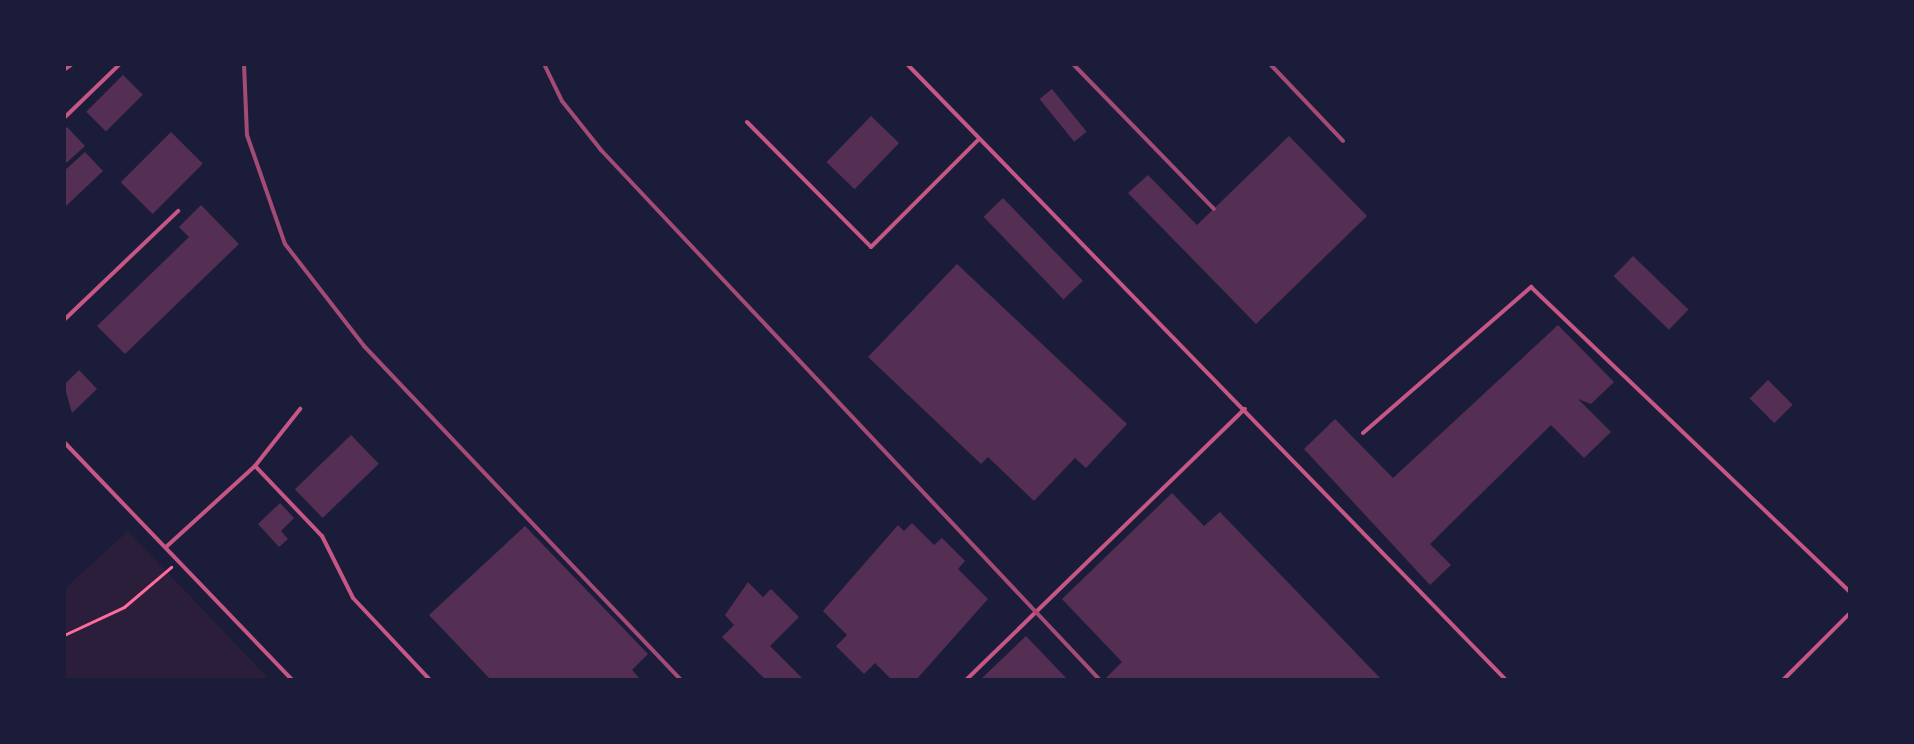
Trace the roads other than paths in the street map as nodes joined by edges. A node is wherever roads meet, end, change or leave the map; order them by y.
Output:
1 (120, 64) edge
2 (907, 64) edge
3 (71, 65) edge
4 (64, 70) edge
5 (64, 118) edge
6 (747, 122) dead end
7 (979, 139) junction
8 (178, 211) dead end
9 (64, 320) edge
10 (300, 409) dead end
11 (1245, 409) junction
12 (1363, 433) dead end
13 (64, 442) edge
14 (255, 466) junction
15 (166, 547) junction
16 (1850, 592) edge
17 (1850, 613) edge
18 (292, 680) edge
19 (430, 680) edge
20 (966, 680) edge
21 (1506, 680) edge
22 (1783, 680) edge

1 - 5 lane
2 - 7 lane
3 - 4 lane
6 - 7 lane
7 - 11 lane
8 - 9 lane
10 - 14 lane
11 - 20 lane
11 - 21 lane
12 - 16 lane
13 - 15 lane
14 - 15 lane
14 - 19 lane
15 - 18 lane
17 - 22 lane

